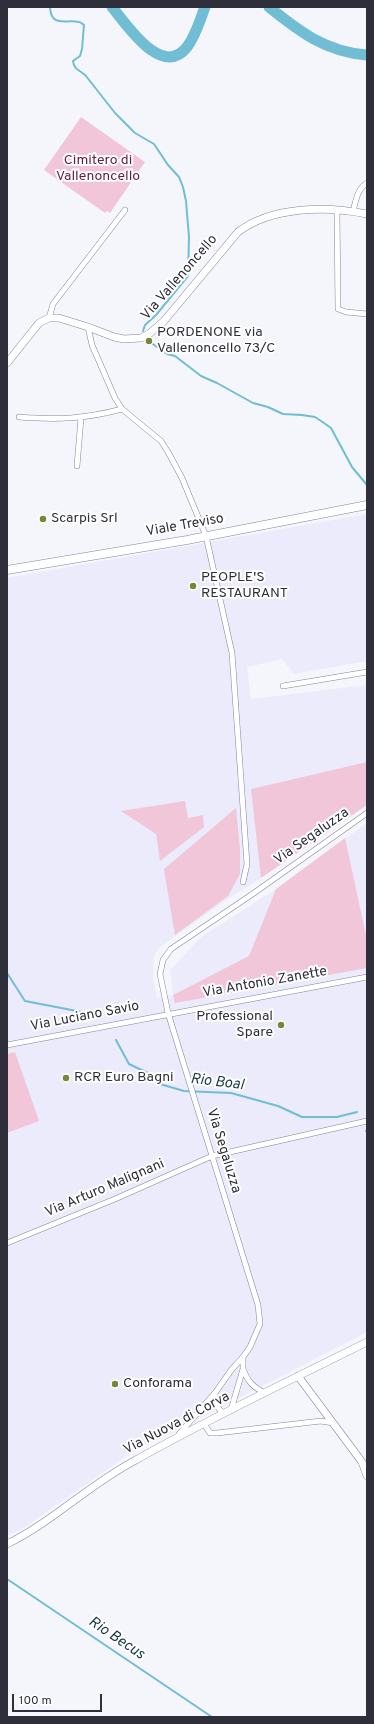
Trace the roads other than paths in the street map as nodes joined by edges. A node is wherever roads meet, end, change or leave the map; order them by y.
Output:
1 (367, 183) edge
2 (125, 210) dead end
3 (337, 210) junction
4 (353, 211) junction
5 (367, 214) edge
6 (367, 314) edge
7 (49, 318) junction
8 (88, 327) junction
9 (7, 364) edge
10 (122, 409) junction
11 (19, 417) dead end
12 (81, 418) junction
13 (77, 466) dead end
14 (367, 505) edge
15 (206, 536) junction
16 (7, 570) edge
17 (367, 672) edge
18 (284, 686) dead end
19 (367, 813) edge
20 (243, 882) dead end
21 (367, 976) edge
22 (168, 1013) junction
23 (7, 1045) edge
24 (367, 1121) edge
25 (212, 1156) junction
26 (7, 1243) edge
27 (367, 1342) edge
28 (243, 1357) junction
29 (243, 1370) junction
30 (298, 1376) junction
31 (215, 1393) junction
32 (265, 1393) junction
33 (231, 1410) junction
34 (224, 1414) junction
35 (333, 1422) junction
36 (204, 1424) junction
37 (173, 1440) junction
38 (367, 1476) edge
39 (7, 1544) edge

1 - 4 street
2 - 7 street
3 - 4 street, Via Vallenoncello
3 - 6 street
3 - 8 street, Via Vallenoncello
4 - 5 street, Via Vallenoncello
7 - 8 street, Via Vallenoncello
7 - 9 street
8 - 10 street
10 - 12 street
10 - 15 street
11 - 12 street
12 - 13 street
14 - 15 main road, Viale Treviso
15 - 16 main road, Viale Treviso
15 - 20 street
17 - 18 street
19 - 22 street, Via Segaluzza
21 - 22 street, Via Antonio Zanette
22 - 23 street, Via Luciano Savio
22 - 25 street, Via Segaluzza
24 - 25 street, Via Arturo Malignani
25 - 26 street, Via Arturo Malignani
25 - 28 street, Via Segaluzza
27 - 30 street, Via Nuova di Corva
28 - 29 street
28 - 31 street, Via Segaluzza
29 - 32 street
29 - 33 street
30 - 32 street, Via Nuova di Corva
30 - 35 street
31 - 34 street
31 - 37 street, Via Segaluzza
32 - 33 street, Via Nuova di Corva
33 - 34 street, Via Nuova di Corva
34 - 36 street, Via Nuova di Corva
35 - 36 street
35 - 38 street
36 - 37 street, Via Nuova di Corva
37 - 39 street, Via Nuova di Corva

